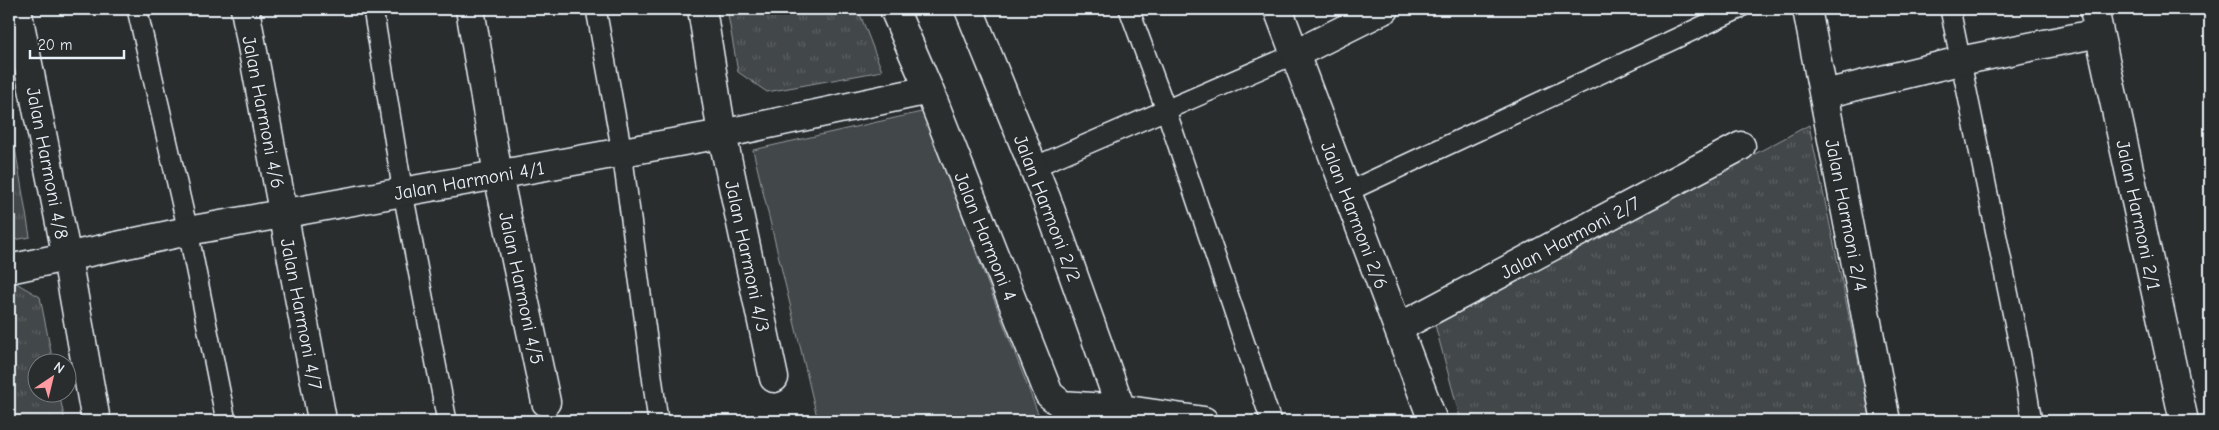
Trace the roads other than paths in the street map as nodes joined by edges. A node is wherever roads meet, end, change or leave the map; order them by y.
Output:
1 (17, 9) edge
2 (137, 9) edge
3 (245, 9) edge
4 (373, 9) edge
5 (470, 9) edge
6 (596, 9) edge
7 (702, 9) edge
8 (894, 9) edge
9 (969, 9) edge
10 (1129, 9) edge
11 (1278, 9) edge
12 (1385, 9) edge
13 (1739, 9) edge
14 (1807, 9) edge
15 (1950, 9) edge
16 (2096, 21) edge
17 (1295, 54) junction
18 (1960, 61) junction
19 (930, 90) junction
20 (1824, 94) junction
21 (1166, 110) junction
22 (722, 134) junction
23 (1741, 146) dead end
24 (622, 152) junction
25 (1034, 167) junction
26 (498, 175) junction
27 (1347, 192) junction
28 (403, 193) junction
29 (283, 215) junction
30 (188, 232) junction
31 (67, 258) junction
32 (9, 270) edge
33 (1398, 328) junction
34 (774, 378) dead end
35 (546, 402) dead end
36 (1121, 409) junction
37 (321, 414) dead end
38 (96, 421) edge
39 (226, 421) edge
40 (447, 421) edge
41 (658, 421) edge
42 (1204, 421) edge
43 (1270, 421) edge
44 (1433, 421) edge
45 (1886, 421) edge
46 (2032, 421) edge
47 (2184, 421) edge

1 - 31 street, Jalan Harmoni 4/8
2 - 30 lane
3 - 29 street, Jalan Harmoni 4/6
4 - 28 lane
5 - 26 street, Jalan Harmoni 4/5
6 - 24 lane
7 - 22 street, Jalan Harmoni 4/3
8 - 19 street, Jalan Harmoni 4
9 - 25 street, Jalan Harmoni 2/2
10 - 21 lane
11 - 17 street, Jalan Harmoni 2/6
12 - 17 street
13 - 27 lane
14 - 20 street, Jalan Harmoni 2/4
15 - 18 lane
16 - 18 street
16 - 47 street, Jalan Harmoni 2/1
17 - 21 lane
17 - 27 street, Jalan Harmoni 2/6
18 - 20 street
18 - 46 lane
19 - 22 street, Jalan Harmoni 4/1
19 - 36 street, Jalan Harmoni 4
20 - 45 street, Jalan Harmoni 2/4
21 - 25 lane
21 - 43 lane
22 - 24 street, Jalan Harmoni 4/1
22 - 34 street, Jalan Harmoni 4/3
23 - 33 street, Jalan Harmoni 2/7
24 - 26 street, Jalan Harmoni 4/1
24 - 41 lane
25 - 36 street, Jalan Harmoni 2/2
26 - 28 street, Jalan Harmoni 4/1
26 - 35 street, Jalan Harmoni 4/5
27 - 33 street, Jalan Harmoni 2/6
28 - 29 street, Jalan Harmoni 4/1
28 - 40 lane
29 - 30 street, Jalan Harmoni 4/1
29 - 37 street, Jalan Harmoni 4/7
30 - 31 street, Jalan Harmoni 4/1
30 - 39 lane
31 - 32 street, Jalan Harmoni 4/1
31 - 38 street, Jalan Harmoni 4/8
33 - 44 street, Jalan Harmoni 2/6
36 - 42 street, Jalan Harmoni 4

